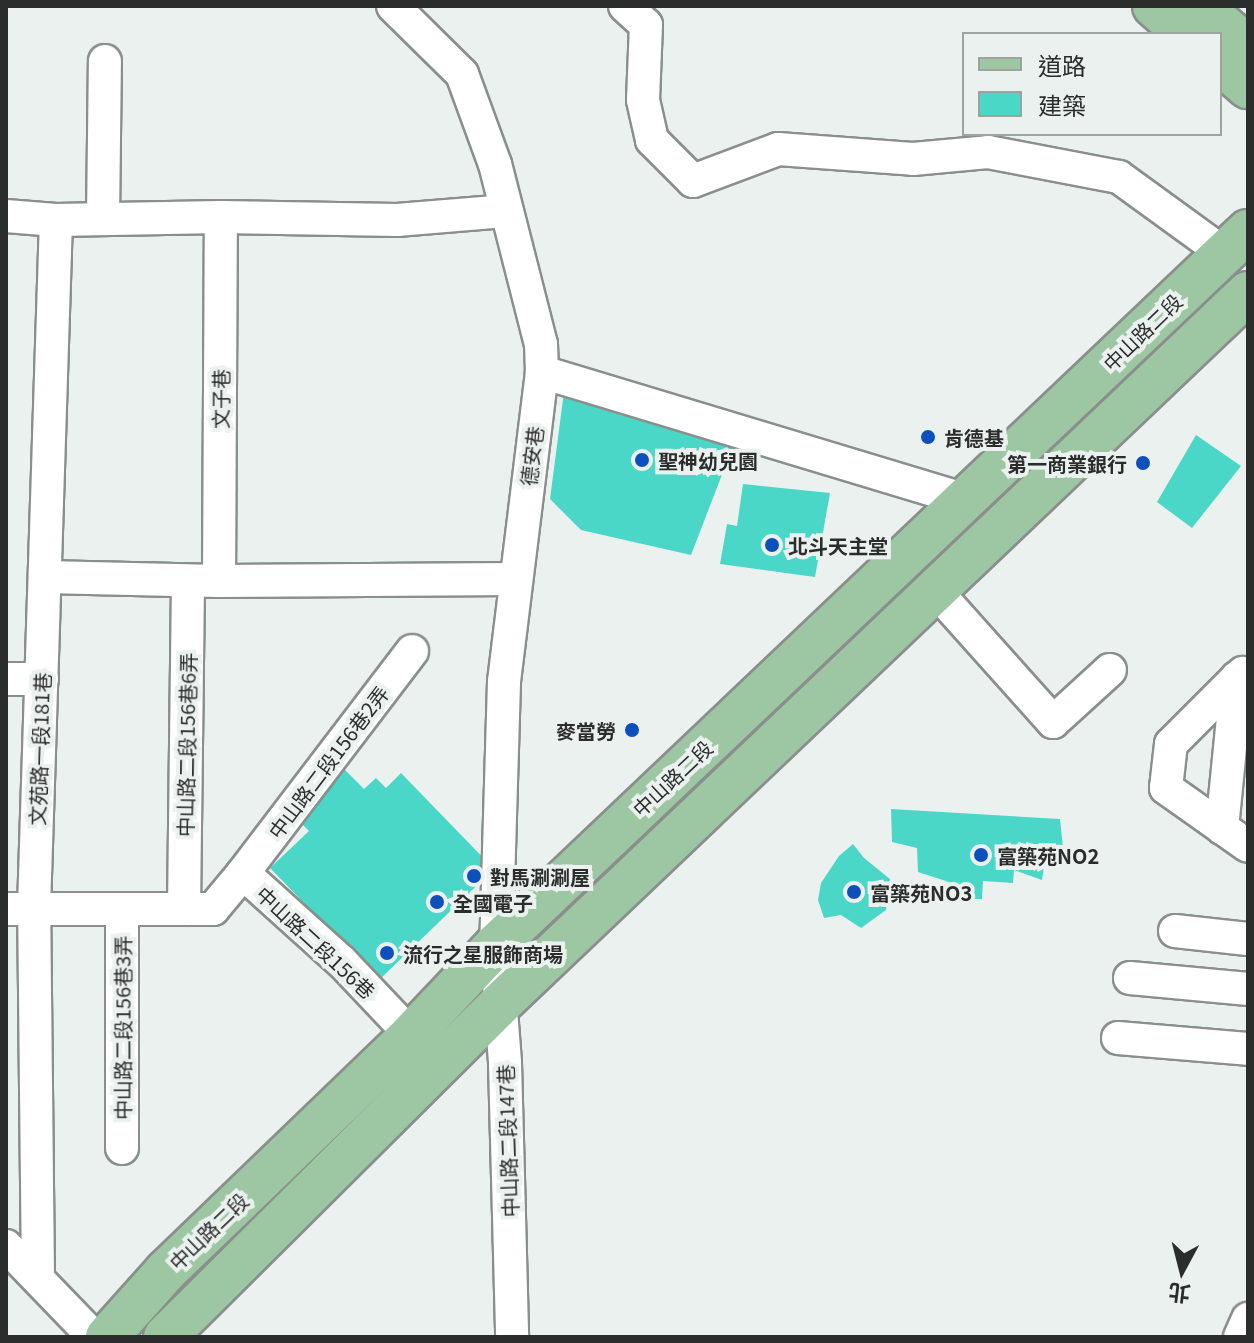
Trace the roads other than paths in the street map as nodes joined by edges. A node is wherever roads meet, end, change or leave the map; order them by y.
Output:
1 (393, 6) edge
2 (625, 6) edge
3 (1154, 6) edge
4 (1200, 6) edge
5 (1184, 32) edge
6 (1248, 47) edge
7 (105, 61) dead end
8 (1222, 65) edge
9 (1248, 87) edge
10 (507, 211) junction
11 (6, 216) edge
12 (221, 217) junction
13 (103, 219) junction
14 (56, 220) junction
15 (1236, 242) edge
16 (1248, 293) edge
17 (542, 372) junction
18 (966, 500) junction
19 (45, 577) junction
20 (515, 579) junction
21 (204, 581) junction
22 (935, 590) junction
23 (412, 651) dead end
24 (1110, 670) dead end
25 (1242, 673) edge
26 (6, 679) edge
27 (42, 679) junction
28 (1222, 828) junction
29 (1248, 846) edge
30 (243, 873) junction
31 (20, 909) edge
32 (122, 909) junction
33 (184, 909) junction
34 (1175, 931) dead end
35 (1248, 939) edge
36 (496, 945) junction
37 (1130, 978) dead end
38 (1248, 989) edge
39 (500, 1004) junction
40 (411, 1035) junction
41 (1118, 1038) dead end
42 (1248, 1049) edge
43 (122, 1148) dead end
44 (6, 1246) edge
45 (38, 1278) junction
46 (1248, 1319) edge
47 (94, 1337) edge
48 (107, 1337) edge
49 (165, 1337) edge
50 (512, 1337) edge
51 (1240, 1337) edge

1 - 10 street, 德安巷
2 - 15 street
3 - 5 main road
4 - 6 main road
7 - 13 street
8 - 9 main road
10 - 12 street
10 - 17 street, 德安巷
11 - 14 street
12 - 13 street
12 - 21 street, 文子巷
13 - 14 street
14 - 19 street, 文苑路一段181巷
15 - 18 main road, 中山路二段
16 - 22 main road, 中山路二段
17 - 18 street
17 - 20 street, 德安巷
18 - 36 main road, 中山路二段
19 - 21 street
19 - 27 street, 文苑路一段181巷
20 - 21 street
20 - 36 street, 德安巷
21 - 33 street, 中山路二段156巷6弄
22 - 24 street
22 - 39 main road, 中山路二段
23 - 30 street, 中山路二段156巷2弄
25 - 28 street
25 - 28 street
26 - 27 street
27 - 31 street, 文苑路一段181巷
28 - 29 street
30 - 33 street, 中山路二段156巷
30 - 40 street, 中山路二段156巷
31 - 32 street, 中山路二段156巷
31 - 45 street, 文苑路一段181巷
32 - 33 street, 中山路二段156巷
32 - 43 street, 中山路二段156巷3弄
34 - 35 street
36 - 39 street, 中山路二段147巷
36 - 40 main road, 中山路二段
37 - 38 street
39 - 49 main road, 中山路二段
39 - 50 street, 中山路二段147巷
40 - 48 main road, 中山路二段
41 - 42 street
44 - 45 street
45 - 47 street
46 - 51 street

